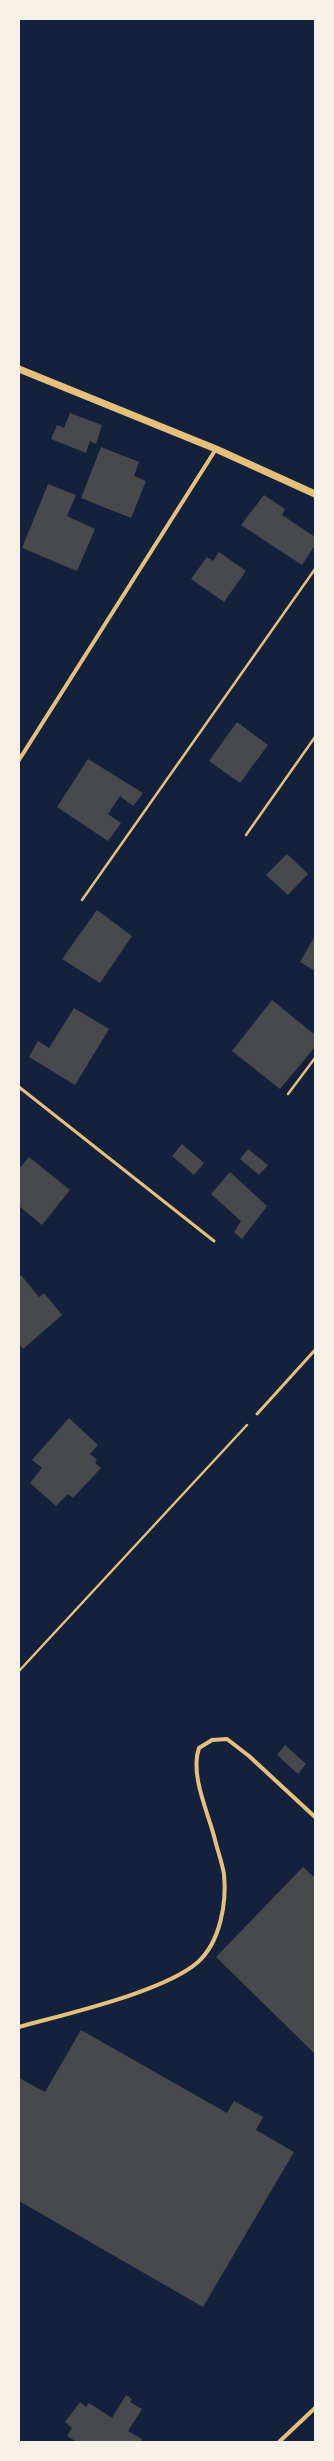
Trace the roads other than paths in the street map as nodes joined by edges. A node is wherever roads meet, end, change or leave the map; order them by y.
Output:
1 (19, 369) edge
2 (216, 450) junction
3 (315, 494) edge
4 (19, 760) edge
5 (19, 1086) edge
6 (214, 1241) dead end
7 (315, 1350) edge
8 (257, 1414) road end
9 (315, 1817) edge
10 (19, 2027) edge
11 (315, 2408) edge
12 (279, 2442) edge

1 - 2 street
2 - 3 street
2 - 4 street
5 - 6 lane
7 - 8 lane
9 - 10 street
11 - 12 street

